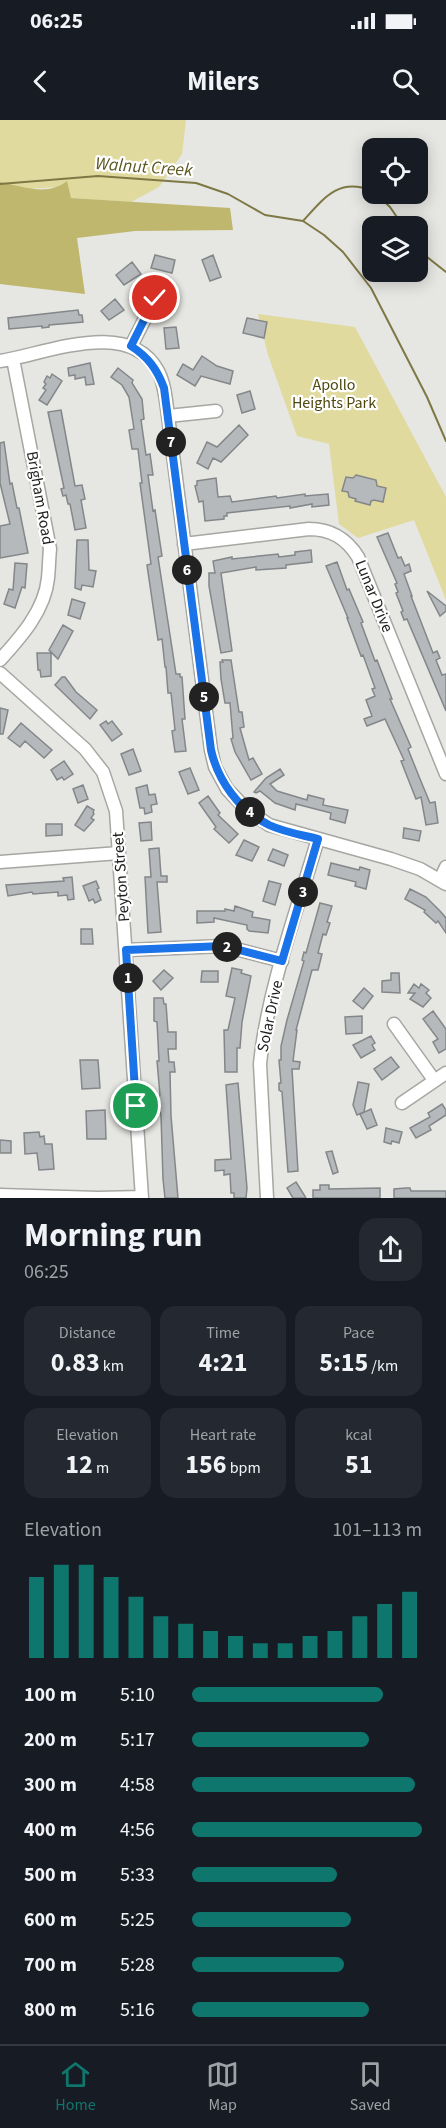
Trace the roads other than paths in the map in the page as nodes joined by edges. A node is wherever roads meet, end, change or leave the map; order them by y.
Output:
1 (155, 298) dead end
2 (131, 346) junction
3 (13, 359) junction
4 (0, 361) edge
5 (216, 411) dead end
6 (168, 416) junction
7 (184, 544) junction
8 (0, 660) edge
9 (0, 673) edge
10 (446, 774) edge
11 (318, 839) junction
12 (119, 853) junction
13 (0, 862) edge
14 (446, 867) edge
15 (443, 882) edge
16 (126, 950) junction
17 (282, 961) junction
18 (394, 1024) dead end
19 (446, 1073) edge
20 (434, 1080) junction
21 (402, 1103) dead end
22 (0, 1195) edge
23 (142, 1197) edge
24 (267, 1198) edge

1 - 2 street
2 - 3 street
2 - 6 street
3 - 4 street
3 - 8 street, Brigham Road
5 - 6 street
6 - 7 street
7 - 10 street, Lunar Drive
7 - 11 street
9 - 12 street, Peyton Street
11 - 15 street
11 - 17 street, Solar Drive
12 - 13 street
12 - 16 street, Peyton Street
14 - 15 street
16 - 17 street
16 - 23 street, Peyton Street
17 - 24 street, Solar Drive
18 - 20 street
19 - 20 street
20 - 21 street
22 - 23 street

